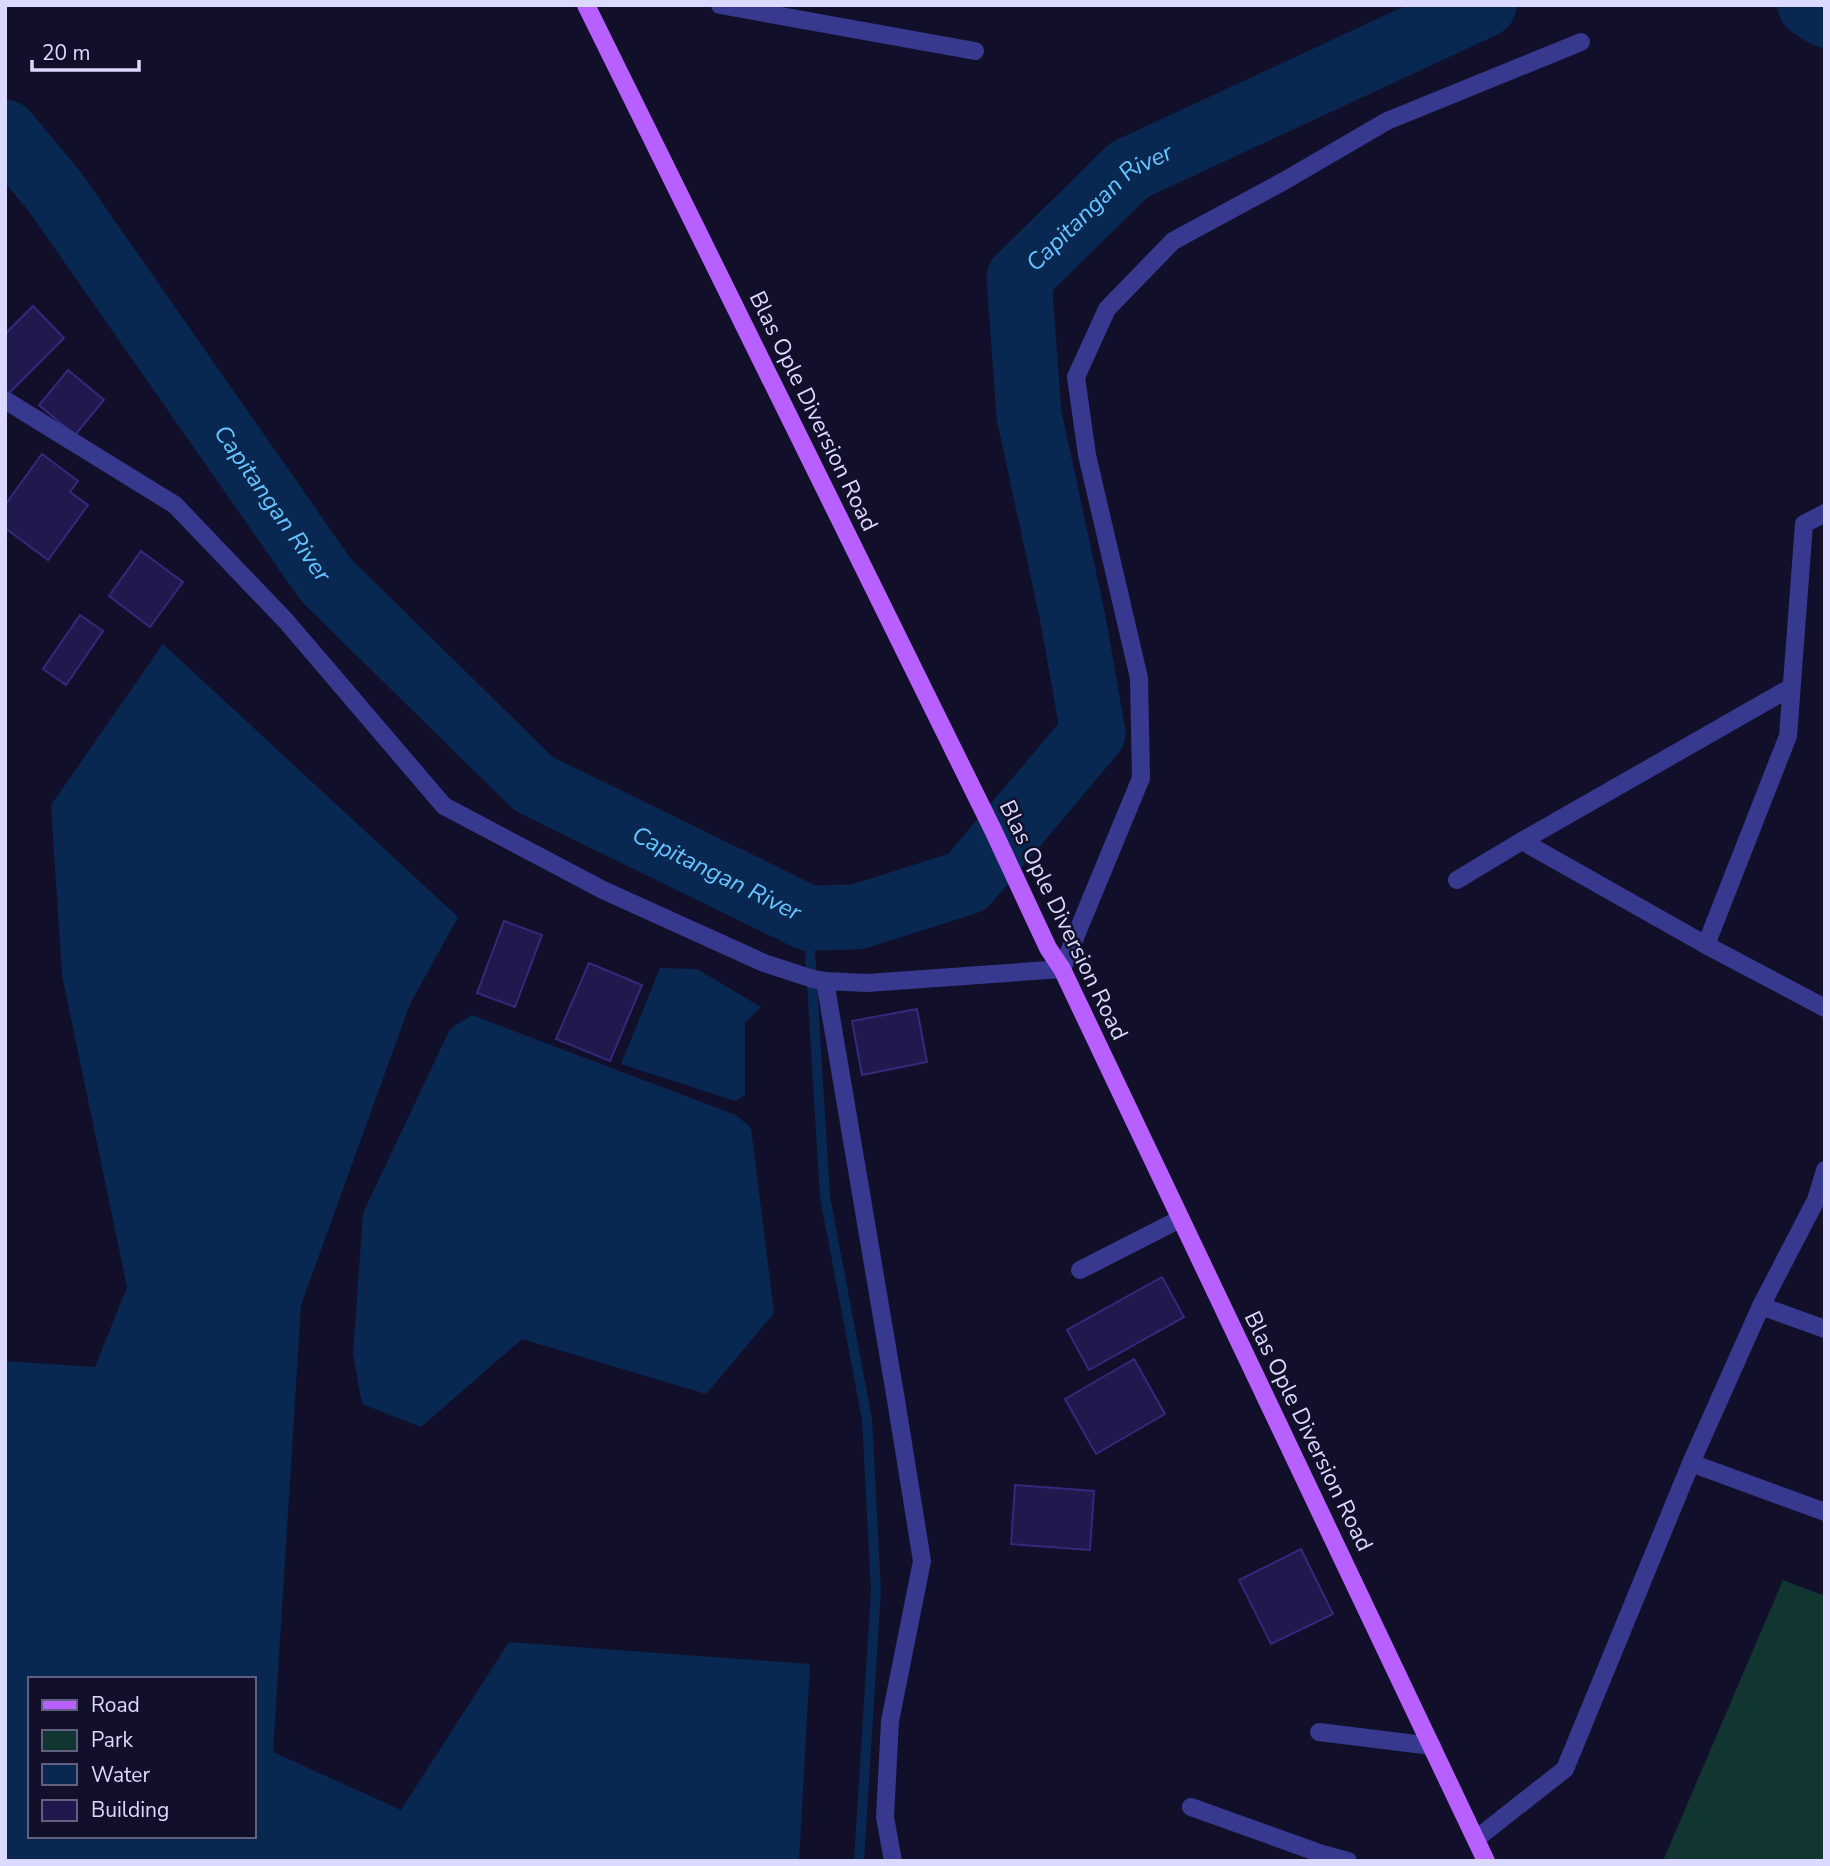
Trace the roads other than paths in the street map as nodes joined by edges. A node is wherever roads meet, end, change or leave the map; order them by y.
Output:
1 (586, 5) edge
2 (720, 5) edge
3 (1581, 42) dead end
4 (975, 51) dead end
5 (5, 400) edge
6 (1825, 513) edge
7 (1790, 688) junction
8 (1522, 841) junction
9 (1457, 880) dead end
10 (1706, 945) junction
11 (1062, 969) junction
12 (819, 980) junction
13 (1825, 1008) edge
14 (1825, 1170) edge
15 (1180, 1219) junction
16 (1080, 1270) dead end
17 (1761, 1306) junction
18 (1825, 1329) edge
19 (1691, 1463) junction
20 (1825, 1512) edge
21 (1319, 1732) dead end
22 (1432, 1746) junction
23 (1191, 1807) dead end
24 (1476, 1839) junction
25 (893, 1861) edge
26 (1348, 1861) edge
27 (1486, 1861) edge

1 - 11 main road, Blas Ople Diversion Road
2 - 4 street
3 - 11 street
5 - 12 street
6 - 7 street
7 - 8 street
7 - 10 street
8 - 9 street
8 - 10 street
10 - 13 street
11 - 12 street
11 - 15 main road, Blas Ople Diversion Road
12 - 25 street
14 - 17 street
15 - 16 street
15 - 22 main road, Blas Ople Diversion Road
17 - 18 street
17 - 19 street
19 - 20 street
19 - 24 street
21 - 22 street
22 - 24 main road, Blas Ople Diversion Road
23 - 26 street
24 - 27 main road, Blas Ople Diversion Road

